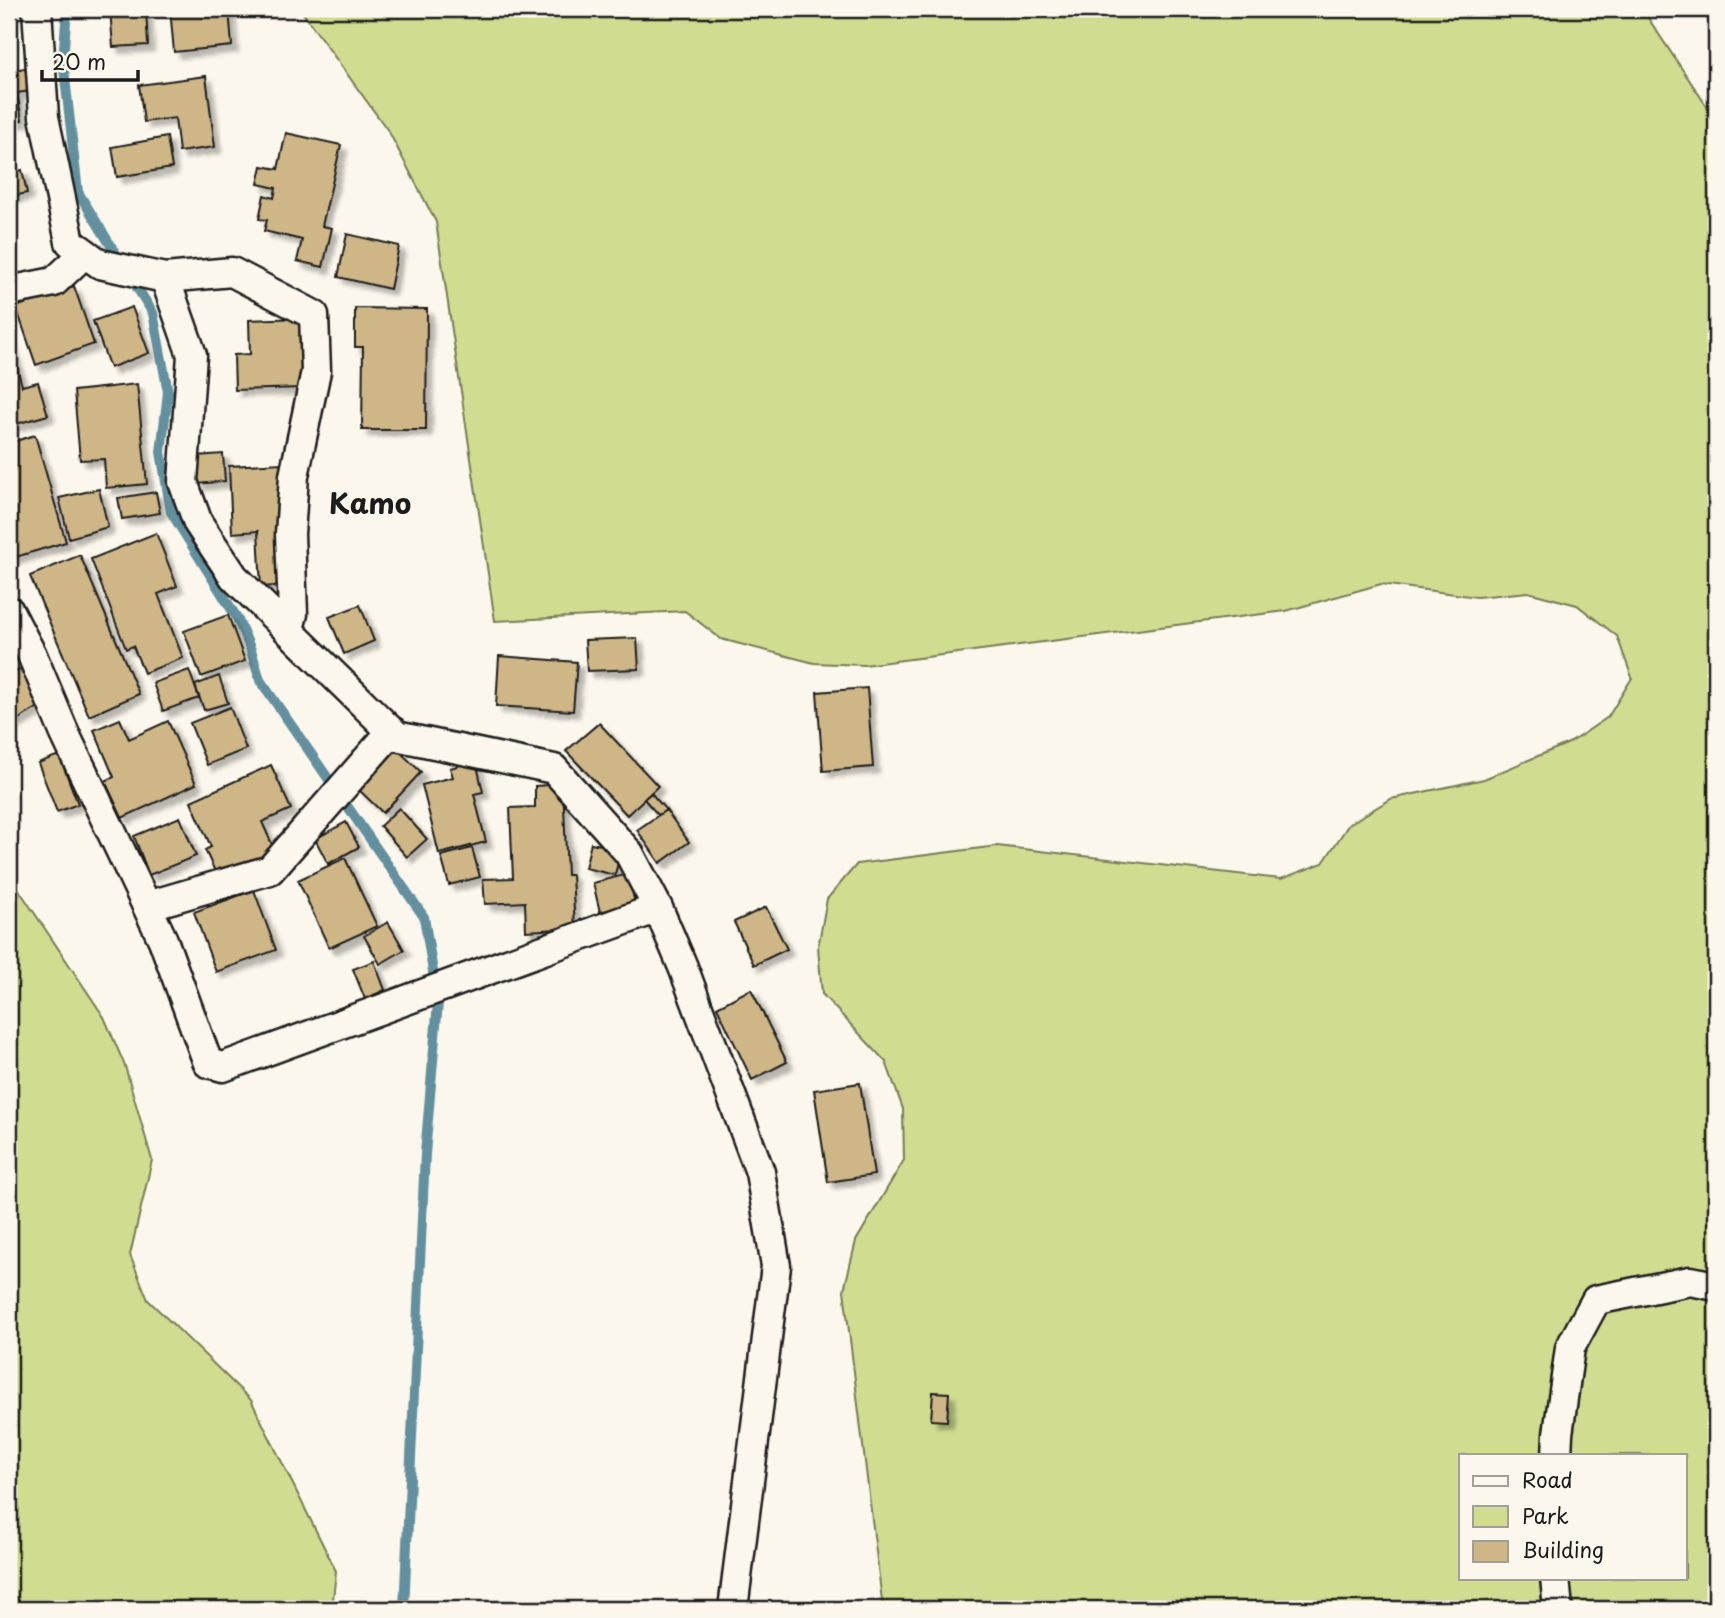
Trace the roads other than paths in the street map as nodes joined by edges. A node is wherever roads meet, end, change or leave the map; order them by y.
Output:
1 (37, 9) edge
2 (92, 258) junction
3 (154, 275) junction
4 (9, 291) edge
5 (9, 611) edge
6 (289, 629) junction
7 (391, 731) junction
8 (147, 906) junction
9 (658, 908) junction
10 (1716, 1286) edge
11 (1557, 1454) edge
12 (1555, 1580) edge
13 (733, 1609) edge
14 (1558, 1609) edge

1 - 2 street
2 - 3 street
2 - 4 street
3 - 6 street
3 - 6 street
5 - 8 street
6 - 7 street
7 - 8 street
7 - 9 street
8 - 9 street
9 - 13 street
10 - 11 street
12 - 14 street

